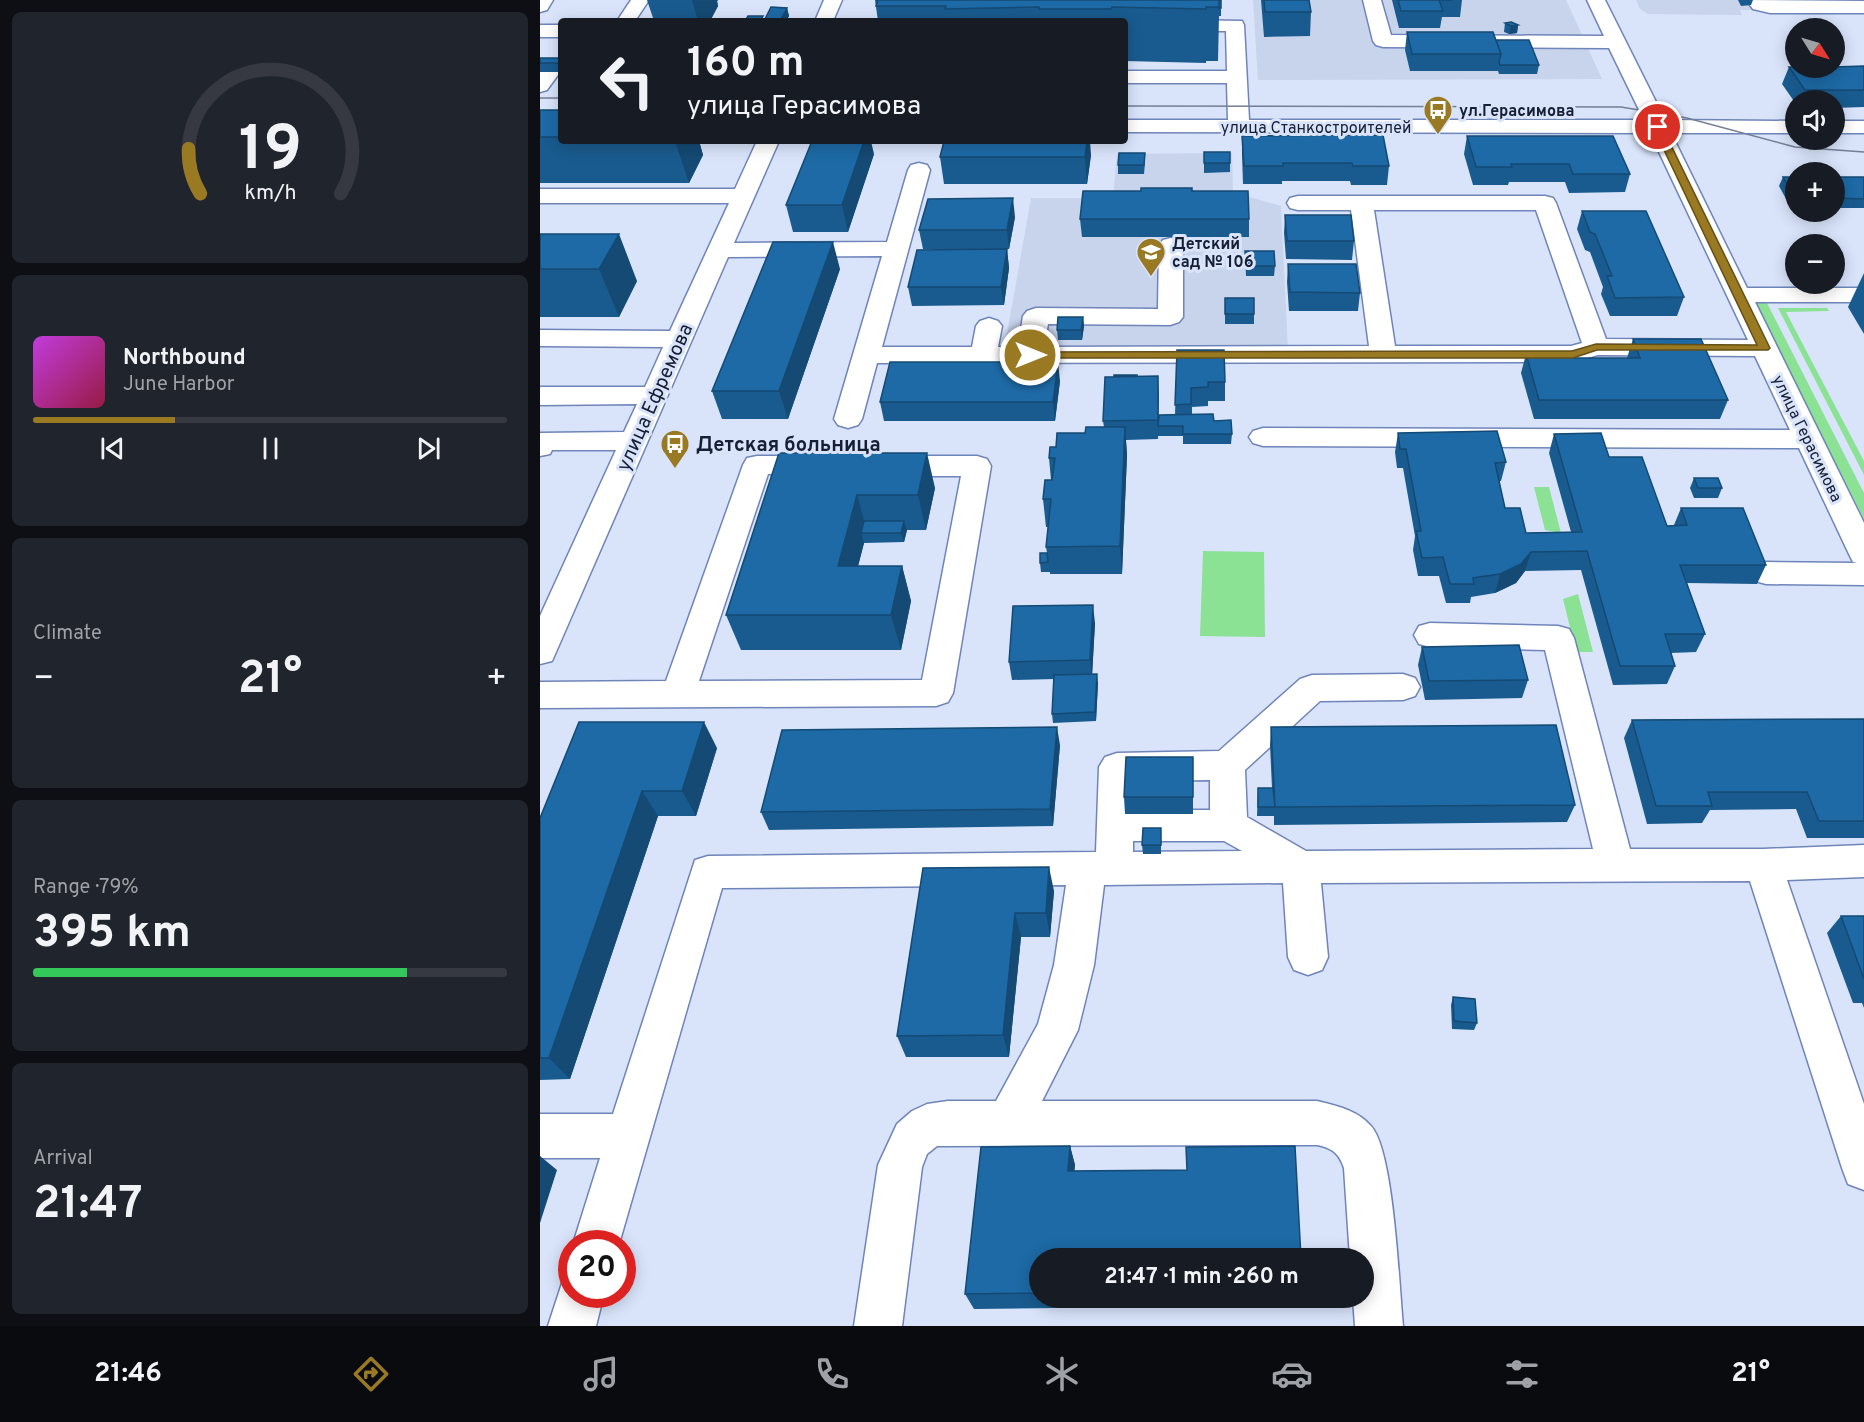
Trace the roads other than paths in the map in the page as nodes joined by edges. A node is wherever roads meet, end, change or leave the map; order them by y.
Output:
1 (544, 0) edge
2 (640, 0) edge
3 (833, 0) edge
4 (1372, 0) edge
5 (1596, 0) edge
6 (1755, 0) edge
7 (1234, 4) dead end
8 (540, 6) edge
9 (1864, 7) edge
10 (628, 18) edge
11 (825, 18) edge
12 (1128, 25) edge
13 (1235, 25) junction
14 (540, 31) edge
15 (558, 31) edge
16 (1617, 42) junction
17 (1128, 77) edge
18 (1236, 77) junction
19 (1128, 126) edge
20 (1239, 127) junction
21 (1658, 127) junction
22 (1785, 127) edge
23 (1845, 127) edge
24 (1864, 127) edge
25 (767, 144) edge
26 (919, 170) dead end
27 (540, 196) edge
28 (744, 196) junction
29 (1298, 203) dead end
30 (1362, 203) junction
31 (1171, 245) dead end
32 (895, 249) junction
33 (720, 250) junction
34 (1739, 295) junction
35 (1864, 295) edge
36 (989, 326) dead end
37 (540, 338) edge
38 (680, 339) junction
39 (1596, 347) junction
40 (1764, 348) junction
41 (1383, 354) junction
42 (865, 355) junction
43 (984, 355) junction
44 (1030, 355) junction
45 (655, 395) junction
46 (540, 396) edge
47 (848, 419) dead end
48 (1263, 437) dead end
49 (1809, 439) junction
50 (634, 441) junction
51 (540, 447) edge
52 (1864, 554) edge
53 (1766, 573) edge
54 (1864, 574) edge
55 (1430, 635) dead end
56 (540, 652) edge
57 (1402, 687) dead end
58 (678, 694) junction
59 (540, 695) edge
60 (1227, 765) junction
61 (1229, 825) junction
62 (1116, 826) junction
63 (1864, 861) edge
64 (1615, 865) junction
65 (1763, 865) junction
66 (1301, 867) junction
67 (1101, 869) junction
68 (1308, 957) dead end
69 (1008, 1123) junction
70 (540, 1136) edge
71 (628, 1136) junction
72 (1864, 1168) edge
73 (600, 1230) edge
74 (577, 1308) edge
75 (572, 1326) edge
76 (878, 1326) edge
77 (1379, 1326) edge

1 - 8 street
2 - 10 street
3 - 11 street
4 - 16 street
5 - 16 street, улица Герасимова
6 - 9 street
7 - 13 street
12 - 13 street
13 - 18 street
14 - 15 street
16 - 21 street, улица Герасимова
17 - 18 street
18 - 20 street
19 - 20 street, улица Станкостроителей
20 - 21 street, улица Станкостроителей
21 - 22 street, улица Станкостроителей
21 - 34 street, улица Герасимова
23 - 24 street
25 - 28 street, улица Ефремова
26 - 32 street
27 - 28 street
28 - 33 street, улица Ефремова
29 - 30 street
30 - 39 street
30 - 41 street
31 - 44 street
32 - 33 street
32 - 42 street
33 - 38 street, улица Ефремова
34 - 35 street
34 - 40 street, улица Герасимова
36 - 43 street
37 - 38 street
38 - 45 street, улица Ефремова
39 - 40 street
39 - 41 street
40 - 49 street, улица Герасимова
41 - 44 street
42 - 43 street
42 - 47 street
43 - 44 street
45 - 46 street
45 - 50 street, улица Ефремова
48 - 49 street
49 - 52 street, улица Герасимова
50 - 51 street
50 - 56 street, улица Ефремова
53 - 54 street
55 - 64 street
57 - 60 street
58 - 58 street
58 - 59 street
60 - 61 street
60 - 62 street
61 - 62 street
61 - 66 street
62 - 67 street
63 - 65 street
64 - 65 street
64 - 66 street
65 - 72 street
66 - 67 street
66 - 68 street
67 - 69 street
67 - 71 street
69 - 76 street
69 - 77 street
70 - 71 street
71 - 73 street
74 - 75 street

